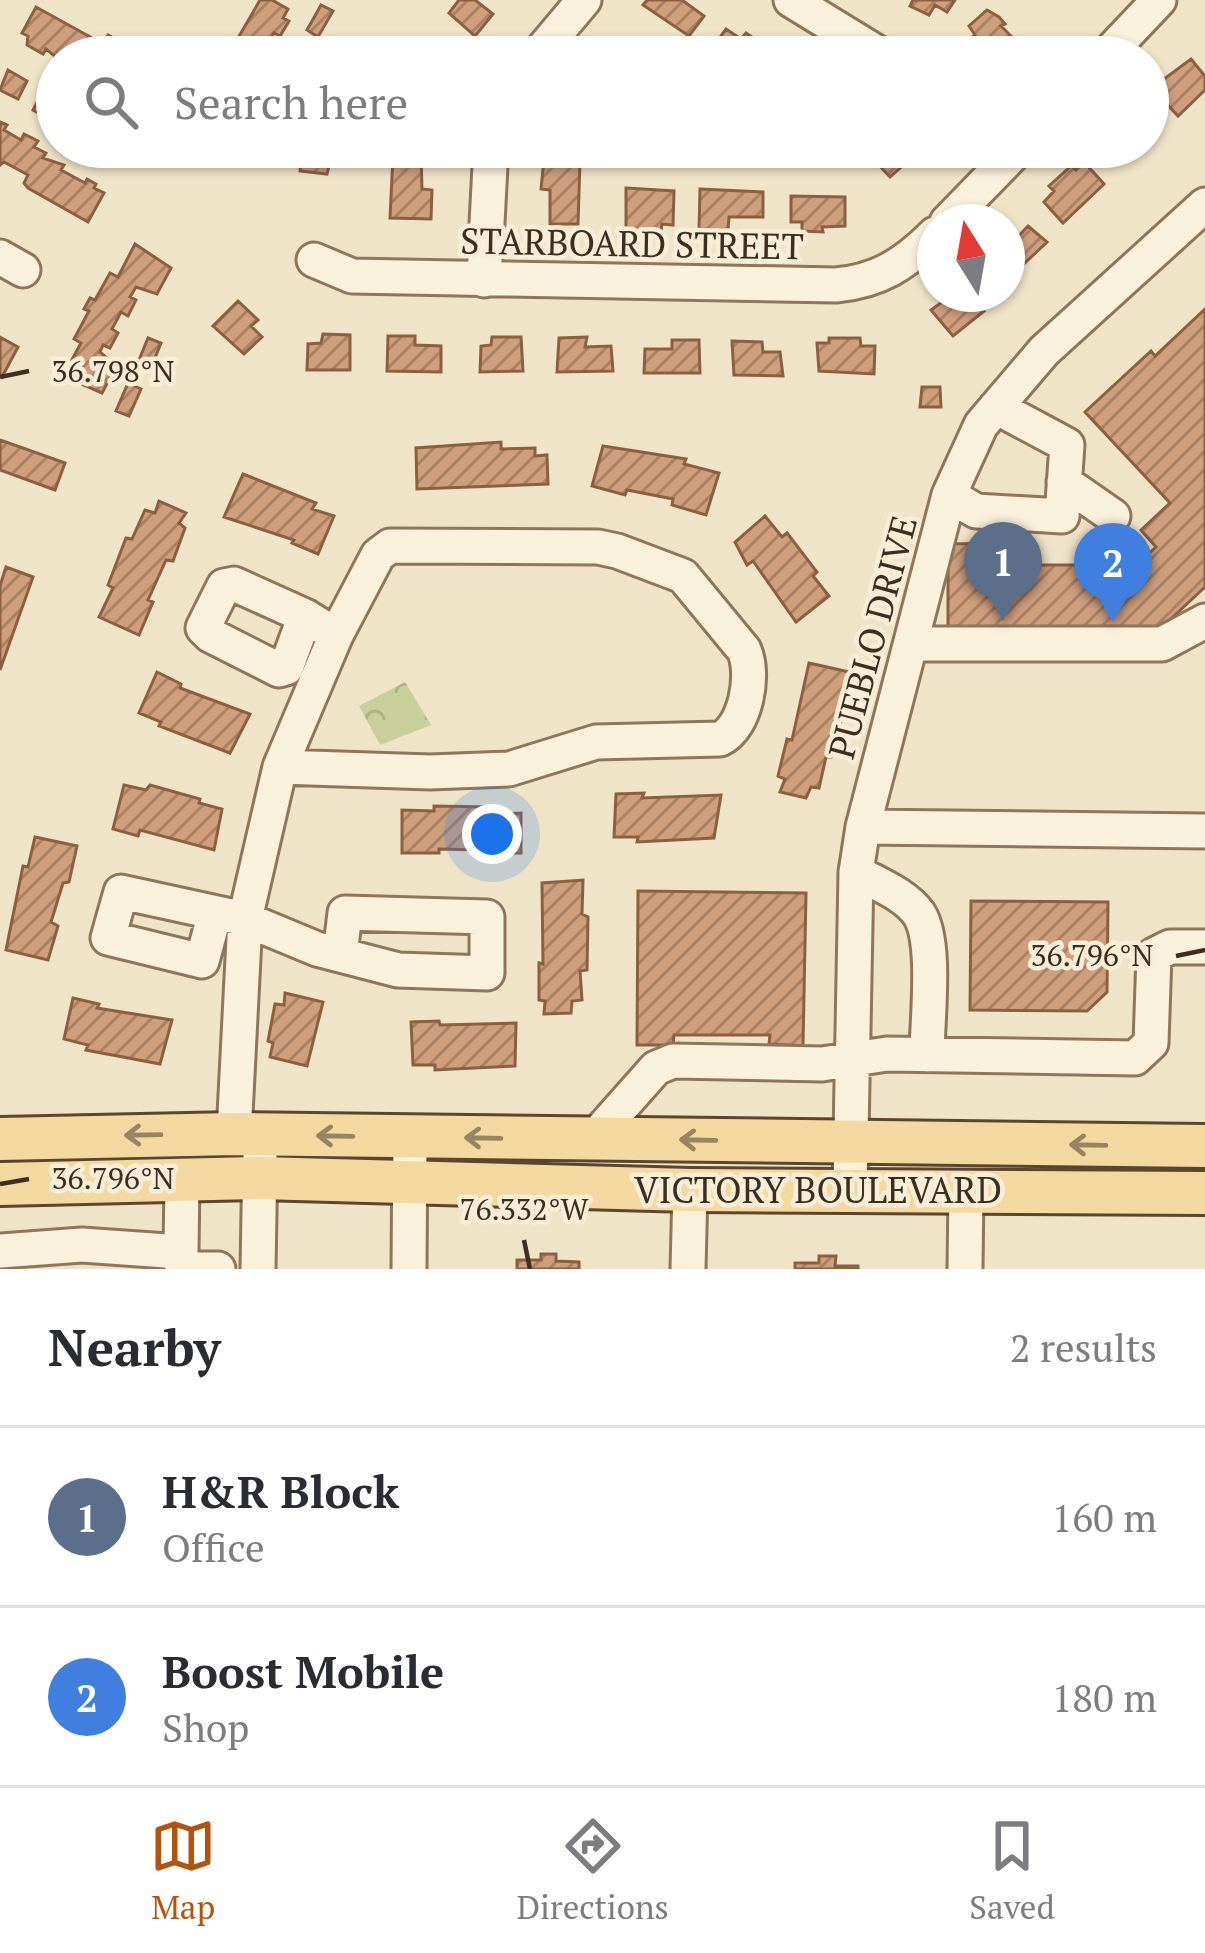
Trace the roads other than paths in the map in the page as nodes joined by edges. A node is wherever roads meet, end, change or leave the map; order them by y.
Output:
1 (584, 0) edge
2 (791, 0) edge
3 (1159, 0) edge
4 (554, 36) edge
5 (850, 36) edge
6 (1126, 36) edge
7 (489, 168) edge
8 (992, 168) edge
9 (962, 204) edge
10 (1205, 205) edge
11 (917, 252) edge
12 (314, 260) dead end
13 (484, 280) junction
14 (996, 407) junction
15 (1064, 482) junction
16 (949, 495) junction
17 (1113, 516) dead end
18 (305, 616) dead end
19 (1205, 621) edge
20 (336, 635) junction
21 (911, 644) junction
22 (280, 767) junction
23 (863, 827) junction
24 (1205, 831) edge
25 (856, 872) junction
26 (230, 916) junction
27 (1205, 947) edge
28 (340, 955) dead end
29 (927, 1054) junction
30 (852, 1059) junction
31 (247, 1134) junction
32 (410, 1137) junction
33 (0, 1139) edge
34 (593, 1139) junction
35 (851, 1142) junction
36 (1205, 1146) edge
37 (260, 1178) junction
38 (182, 1179) junction
39 (410, 1182) junction
40 (0, 1184) edge
41 (850, 1188) junction
42 (689, 1190) junction
43 (966, 1190) junction
44 (1205, 1193) edge
45 (0, 1251) edge
46 (182, 1263) edge
47 (218, 1269) edge
48 (258, 1269) edge
49 (409, 1269) edge
50 (688, 1269) edge
51 (965, 1269) edge

1 - 4 street
2 - 5 street
3 - 6 street
7 - 13 street
8 - 9 street
10 - 14 street, PUEBLO DRIVE
11 - 13 street, STARBOARD STREET
12 - 13 street, STARBOARD STREET
14 - 15 street
14 - 16 street, PUEBLO DRIVE
15 - 16 street
15 - 17 street
16 - 21 street, PUEBLO DRIVE
18 - 20 street
19 - 21 street
20 - 22 street
20 - 22 street
21 - 23 street, PUEBLO DRIVE
22 - 26 street
23 - 24 street
23 - 25 street, PUEBLO DRIVE
25 - 29 street
25 - 30 street, PUEBLO DRIVE
26 - 28 street
26 - 31 street
27 - 29 street
29 - 30 street
30 - 34 street
30 - 35 street, PUEBLO DRIVE
32 -> 31 main road, VICTORY BOULEVARD
31 -> 33 main road, VICTORY BOULEVARD
31 - 37 street
34 -> 32 main road, VICTORY BOULEVARD
32 - 39 street
35 -> 34 main road, VICTORY BOULEVARD
36 -> 35 main road, VICTORY BOULEVARD
35 - 41 street, PUEBLO DRIVE
37 - 38 main road, VICTORY BOULEVARD
37 - 39 main road, VICTORY BOULEVARD
37 - 48 street
38 - 40 main road, VICTORY BOULEVARD
38 - 46 street
39 - 42 main road, VICTORY BOULEVARD
39 - 49 street
41 - 42 main road, VICTORY BOULEVARD
41 - 43 main road, VICTORY BOULEVARD
42 - 50 street
43 - 44 main road, VICTORY BOULEVARD
43 - 51 street
45 - 46 street
46 - 47 street

